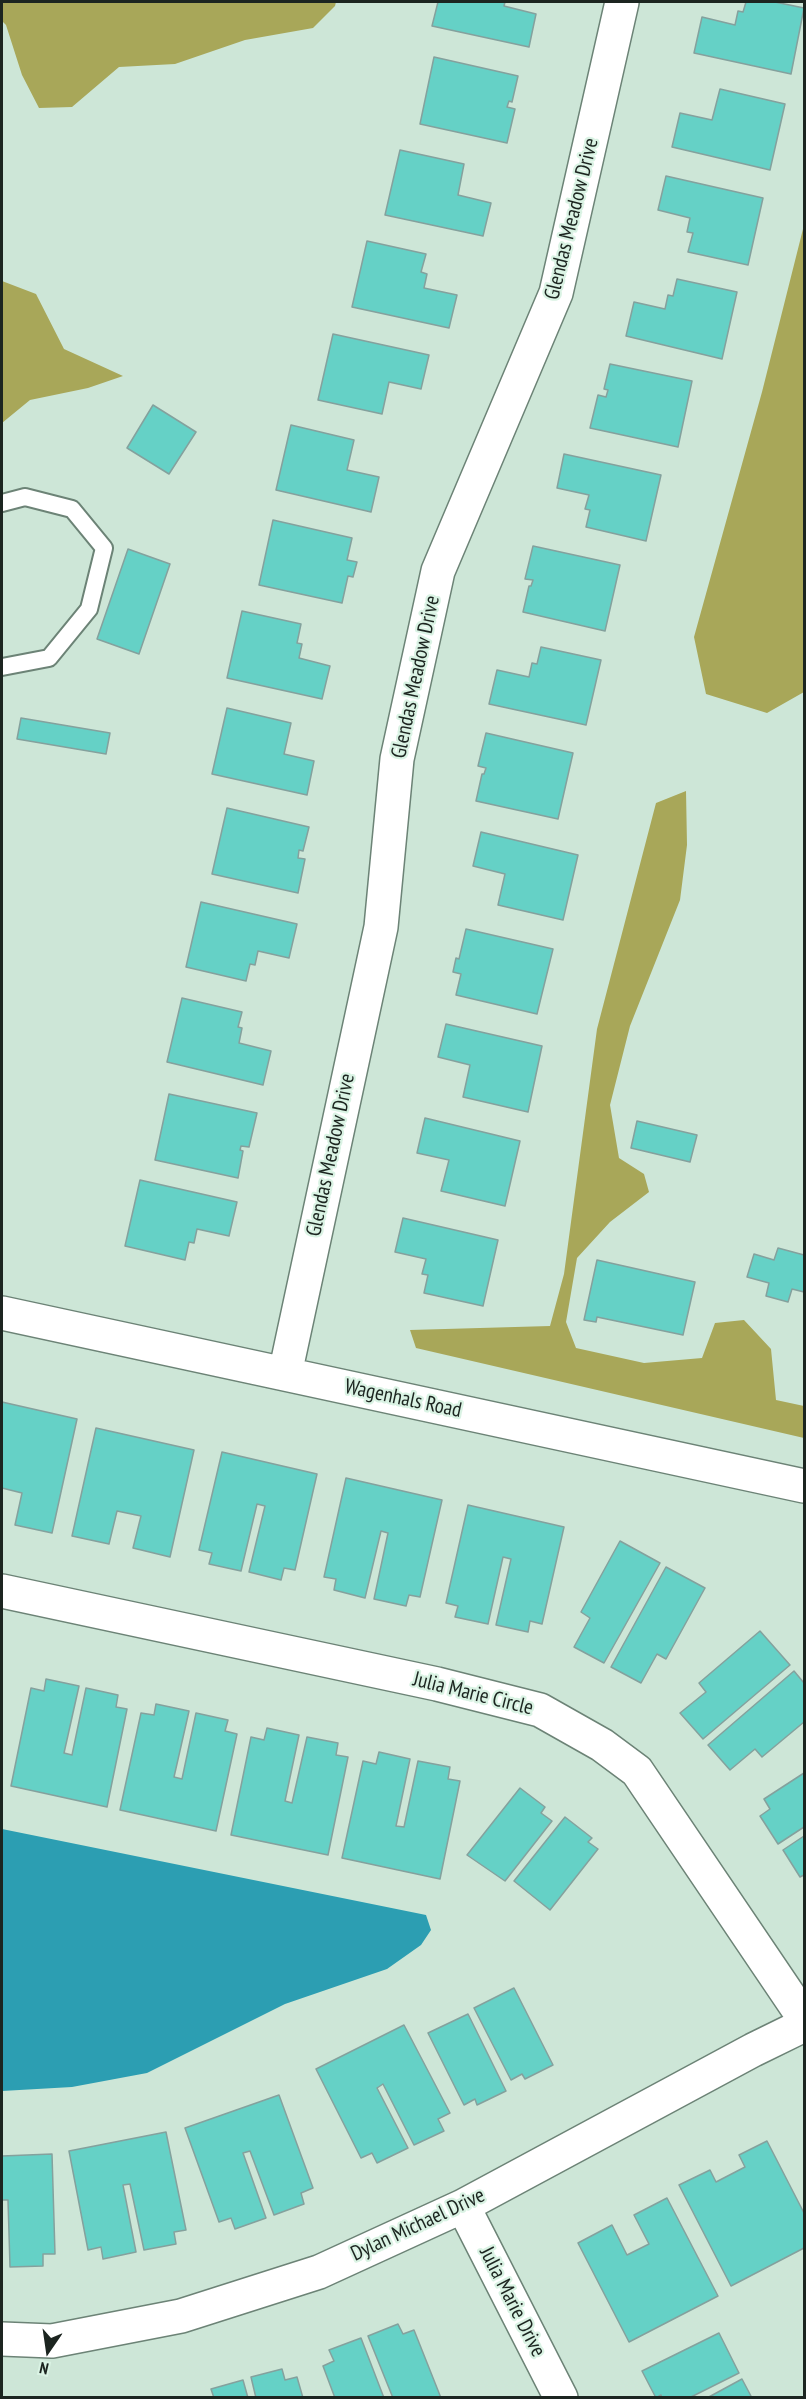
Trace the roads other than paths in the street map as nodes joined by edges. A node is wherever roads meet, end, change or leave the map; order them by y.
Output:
1 (622, 2) edge
2 (2, 503) edge
3 (2, 667) edge
4 (2, 1313) edge
5 (285, 1374) junction
6 (804, 1486) edge
7 (2, 1592) edge
8 (804, 2018) edge
9 (804, 2025) edge
10 (463, 2205) junction
11 (2, 2339) edge
12 (561, 2397) edge

1 - 5 street, Glendas Meadow Drive
2 - 3 lane
4 - 5 street, Wagenhals Road
5 - 6 street, Wagenhals Road
7 - 8 street, Julia Marie Circle
9 - 10 street, Dylan Michael Drive
10 - 11 street, Dylan Michael Drive
10 - 12 street, Julia Marie Drive

